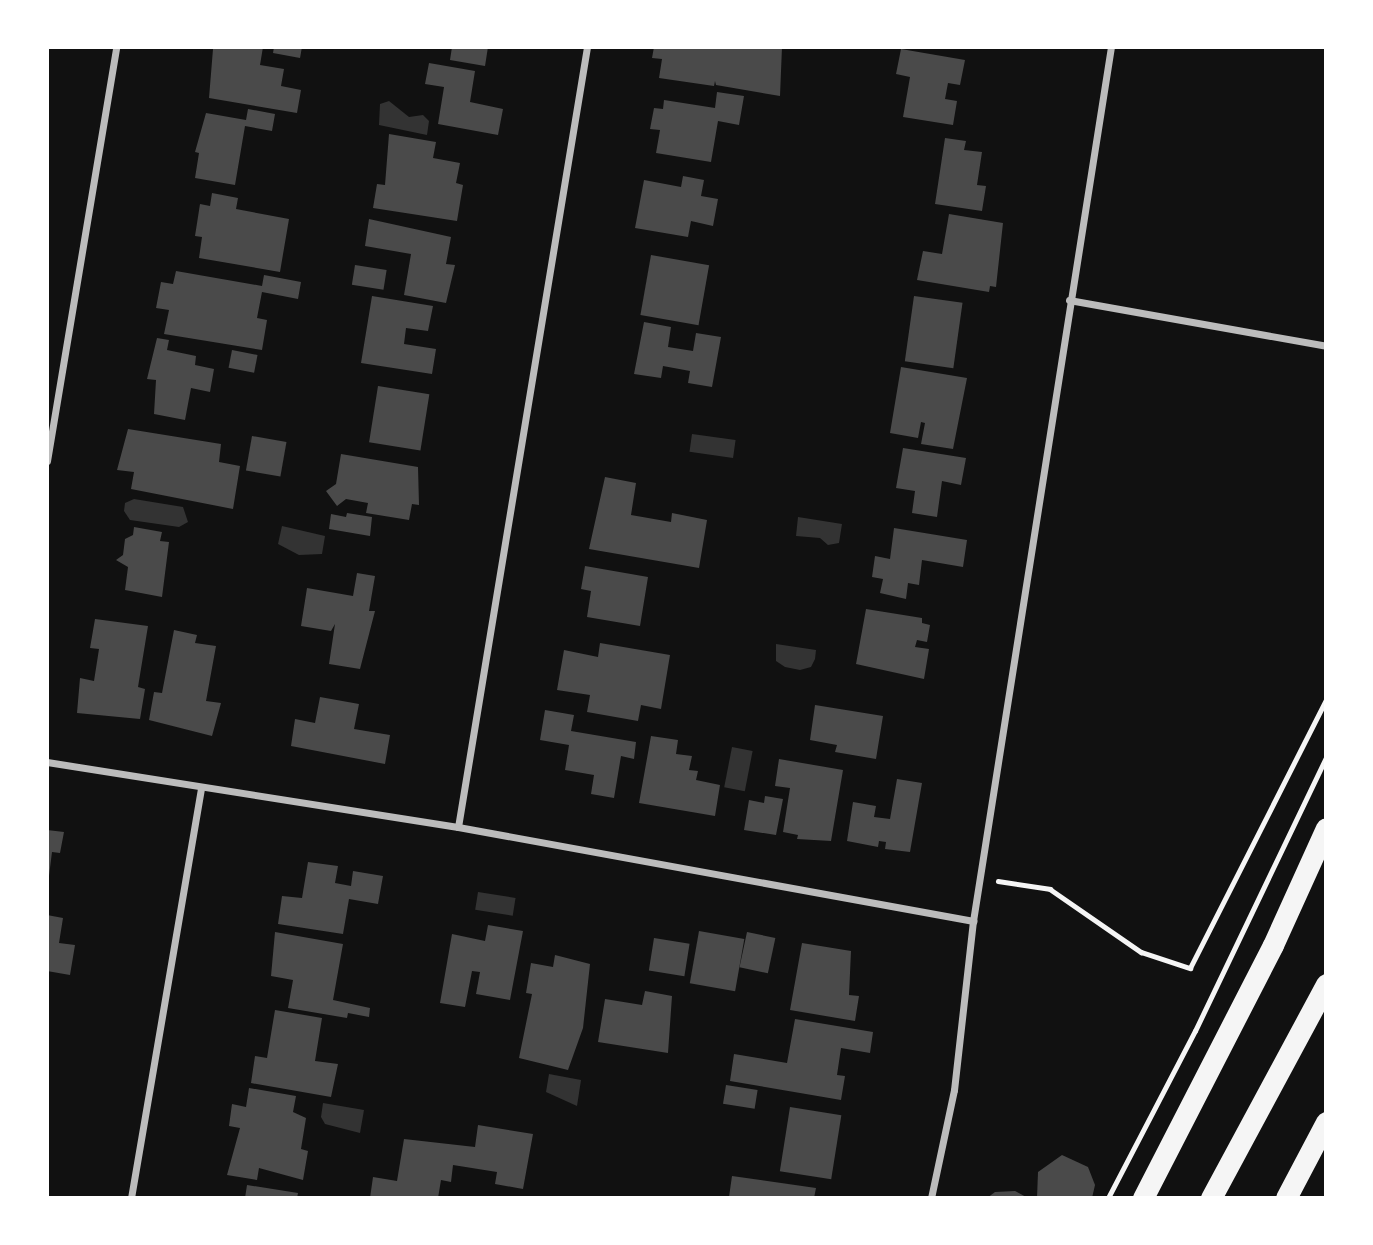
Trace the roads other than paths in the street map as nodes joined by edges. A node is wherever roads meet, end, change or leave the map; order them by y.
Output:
1 (116, 47) edge
2 (587, 47) edge
3 (1111, 47) edge
4 (1069, 300) junction
5 (1326, 346) edge
6 (47, 461) edge
7 (47, 762) edge
8 (201, 787) junction
9 (458, 827) junction
10 (1326, 828) edge
11 (973, 921) junction
12 (1326, 984) edge
13 (1326, 1122) edge
14 (131, 1198) edge
15 (931, 1198) edge
16 (1143, 1198) edge
17 (1211, 1198) edge
18 (1286, 1198) edge

1 - 6 street
2 - 9 street
3 - 4 street
4 - 5 street
4 - 11 street
7 - 8 street
8 - 9 street
8 - 14 street
9 - 11 street
10 - 16 highway
11 - 15 street
12 - 17 highway
13 - 18 highway

